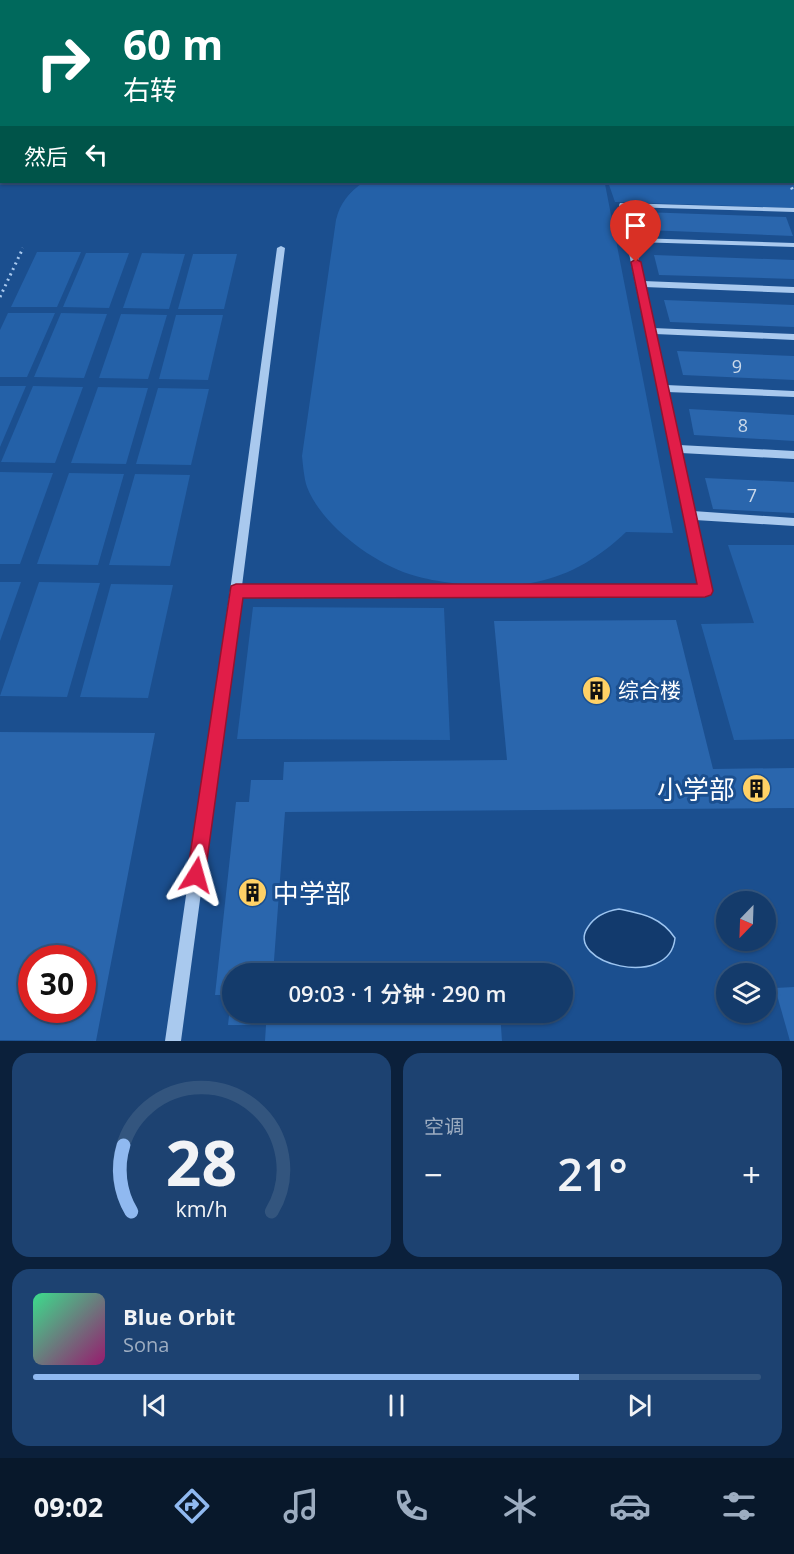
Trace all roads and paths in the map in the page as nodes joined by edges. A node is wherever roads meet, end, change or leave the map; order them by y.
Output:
1 (794, 210) edge
2 (631, 240) junction
3 (794, 245) edge
4 (23, 248) dead end
5 (281, 248) dead end
6 (640, 284) junction
7 (794, 290) edge
8 (0, 297) edge
9 (650, 331) junction
10 (794, 337) edge
11 (662, 388) junction
12 (794, 394) edge
13 (675, 449) junction
14 (794, 455) edge
15 (690, 514) junction
16 (794, 522) edge
17 (236, 591) junction
18 (172, 1041) edge

1 - 2 street
2 - 3 street
2 - 6 street
4 - 8 path
5 - 17 street
6 - 7 street
6 - 9 street
9 - 10 street
9 - 11 street
11 - 12 street
11 - 13 street
13 - 14 street
13 - 15 street
15 - 16 street
15 - 17 street
17 - 18 street

